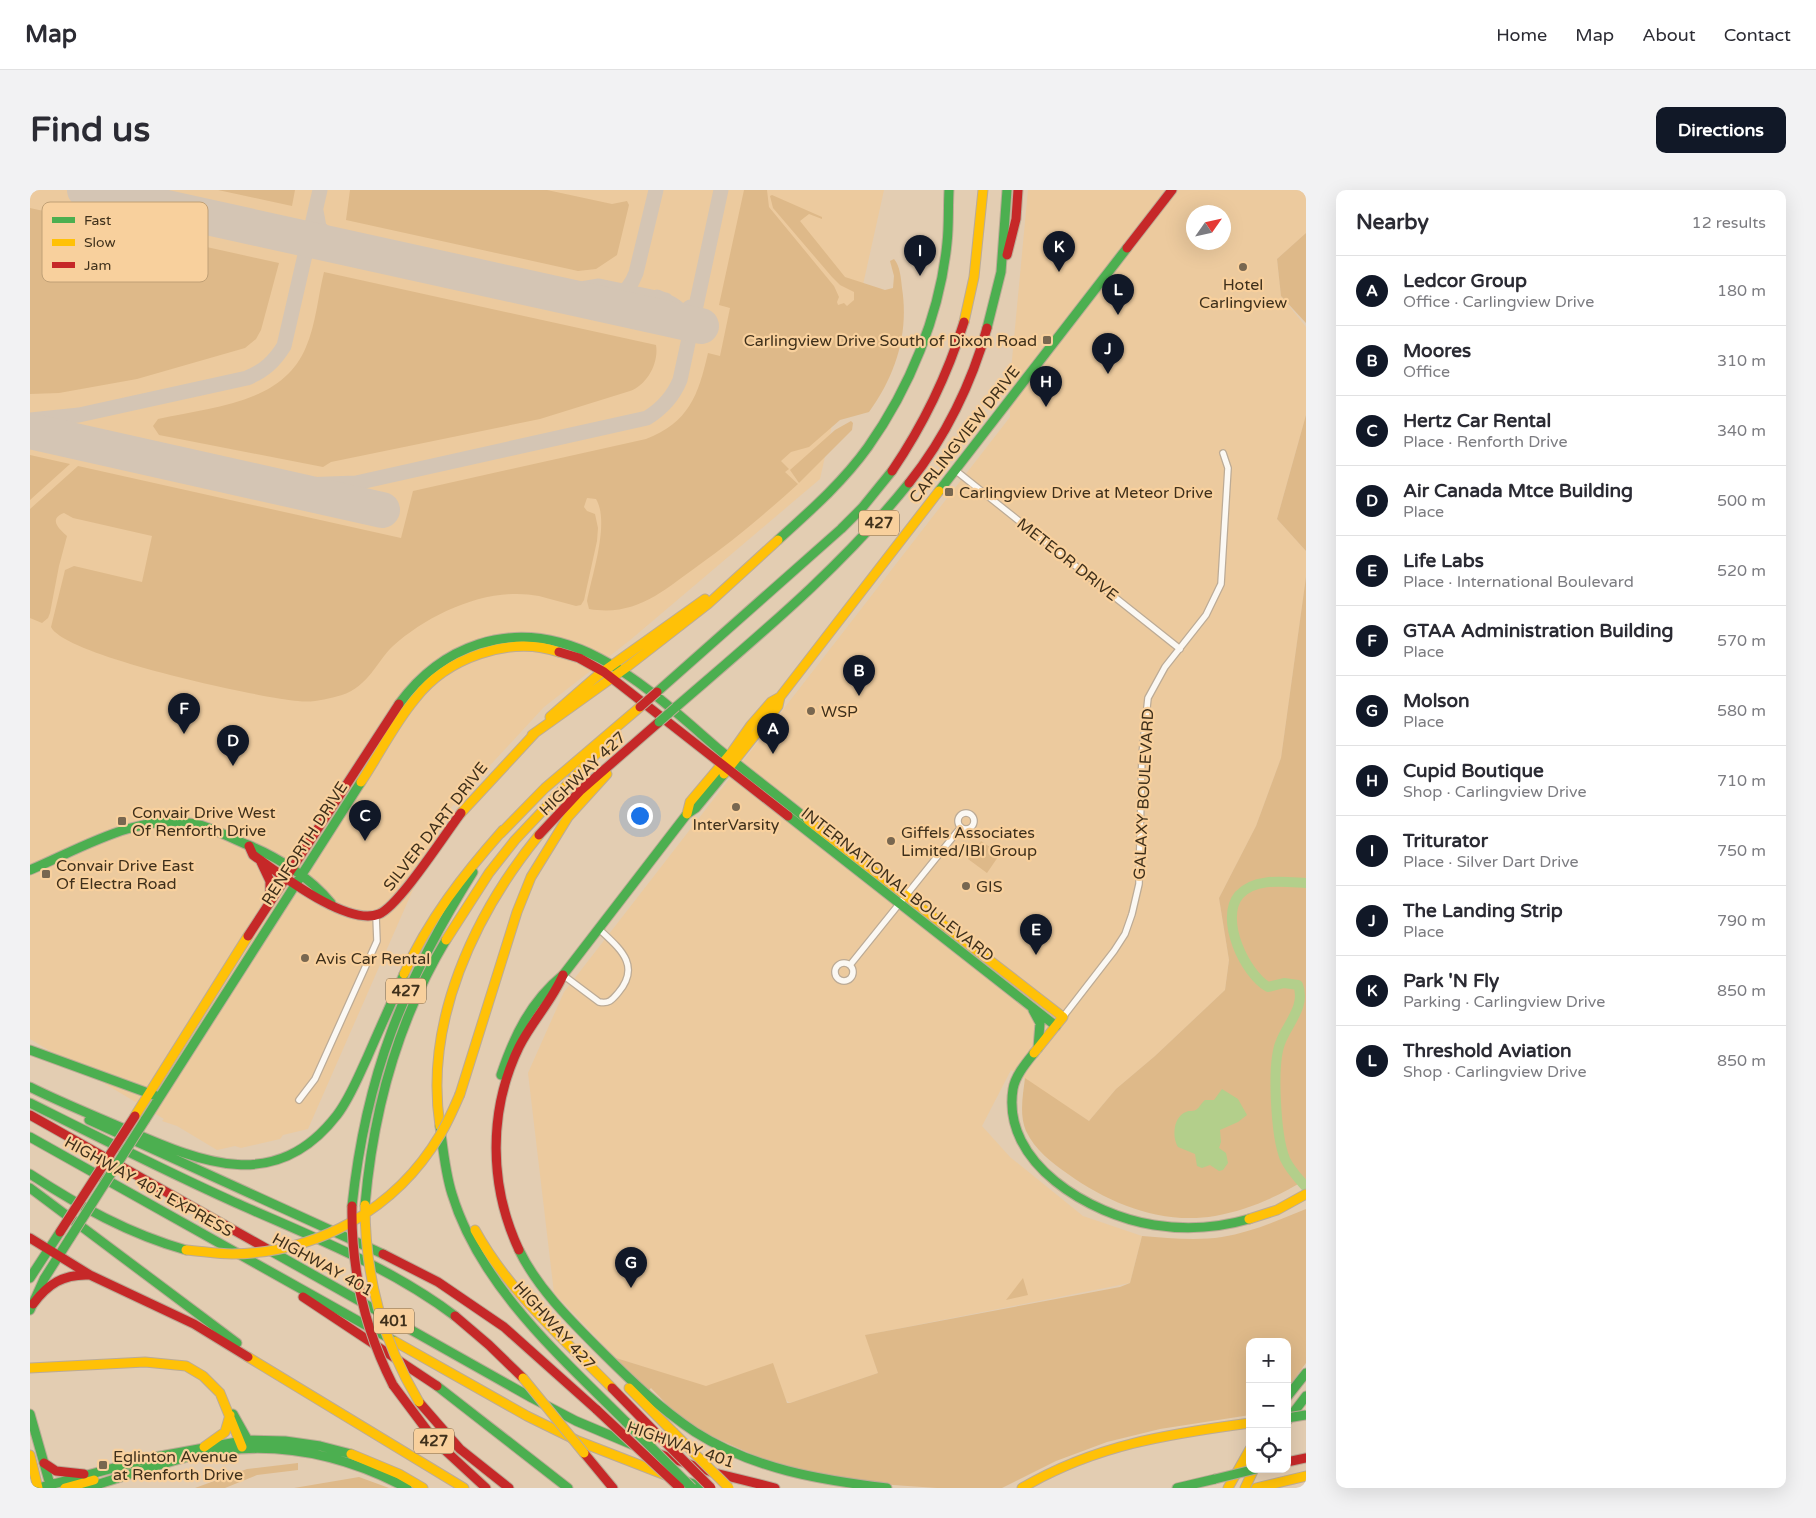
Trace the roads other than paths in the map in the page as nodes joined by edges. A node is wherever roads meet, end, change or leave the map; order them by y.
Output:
1 (949, 190) edge
2 (983, 190) edge
3 (1006, 190) edge
4 (1018, 190) edge
5 (1172, 190) edge
6 (1000, 282) junction
7 (1223, 453) dead end
8 (955, 470) junction
9 (1180, 649) junction
10 (618, 668) junction
11 (608, 675) junction
12 (637, 709) junction
13 (642, 736) junction
14 (728, 762) junction
15 (961, 827) dead end
16 (503, 830) junction
17 (249, 846) junction
18 (258, 858) junction
19 (30, 870) edge
20 (287, 873) junction
21 (298, 880) junction
22 (905, 896) junction
23 (270, 902) junction
24 (899, 904) junction
25 (376, 916) junction
26 (599, 929) junction
27 (850, 965) dead end
28 (563, 975) junction
29 (1030, 1006) junction
30 (1063, 1017) junction
31 (1056, 1026) junction
32 (30, 1050) edge
33 (1035, 1054) junction
34 (33, 1089) edge
35 (149, 1093) junction
36 (159, 1097) junction
37 (299, 1100) dead end
38 (30, 1103) edge
39 (30, 1115) edge
40 (30, 1137) edge
41 (447, 1165) junction
42 (30, 1174) edge
43 (30, 1188) edge
44 (1302, 1196) edge
45 (30, 1238) edge
46 (50, 1249) junction
47 (60, 1254) junction
48 (253, 1262) junction
49 (90, 1275) junction
50 (30, 1278) edge
51 (31, 1307) edge
52 (32, 1367) edge
53 (1306, 1373) edge
54 (304, 1390) junction
55 (1291, 1392) edge
56 (1306, 1396) edge
57 (230, 1413) junction
58 (30, 1414) edge
59 (1291, 1415) edge
60 (1306, 1415) edge
61 (1291, 1419) edge
62 (1246, 1423) edge
63 (246, 1445) junction
64 (204, 1447) junction
65 (30, 1455) edge
66 (1246, 1456) edge
67 (1306, 1458) edge
68 (1291, 1461) edge
69 (44, 1463) junction
70 (1246, 1471) edge
71 (1253, 1473) edge
72 (84, 1474) junction
73 (113, 1474) junction
74 (1306, 1476) edge
75 (50, 1487) edge
76 (38, 1488) edge
77 (65, 1488) edge
78 (86, 1488) edge
79 (407, 1488) edge
80 (423, 1488) edge
81 (464, 1488) edge
82 (486, 1488) edge
83 (509, 1488) edge
84 (568, 1488) edge
85 (613, 1488) edge
86 (680, 1488) edge
87 (692, 1488) edge
88 (707, 1488) edge
89 (711, 1488) edge
90 (729, 1488) edge
91 (775, 1488) edge
92 (887, 1488) edge
93 (1022, 1488) edge
94 (1176, 1488) edge
95 (1228, 1488) edge
96 (1245, 1488) edge
97 (1256, 1488) edge

1 - 10 main road, SILVER DART DRIVE
2 - 12 main road, HIGHWAY 427 / 427, bridge
3 - 6 main road, HIGHWAY 427 / 427
4 - 6 main road
5 - 8 main road, CARLINGVIEW DRIVE
6 - 13 main road, HIGHWAY 427 / 427, bridge
7 - 9 street, GALAXY BOULEVARD
8 - 9 street, METEOR DRIVE
8 - 14 main road, CARLINGVIEW DRIVE
9 - 30 street, GALAXY BOULEVARD
10 - 11 main road, SILVER DART DRIVE
10 - 14 main road, RENFORTH DRIVE
10 - 20 main road, RENFORTH DRIVE
11 - 14 main road, RENFORTH DRIVE
11 - 21 main road, RENFORTH DRIVE
11 - 25 main road, SILVER DART DRIVE
12 - 16 main road, HIGHWAY 427 / 427
12 - 83 main road, bridge
13 - 41 main road, HIGHWAY 427 / 427
13 - 42 main road, bridge
14 - 22 main road, INTERNATIONAL BOULEVARD
14 - 24 main road, INTERNATIONAL BOULEVARD
14 - 26 main road, CARLINGVIEW DRIVE
15 - 22 street
16 - 34 main road
16 - 82 main road, HIGHWAY 427 / 427, bridge
17 - 18 main road
17 - 19 main road
17 - 20 main road
18 - 20 main road
18 - 23 main road
20 - 21 main road
20 - 23 main road, RENFORTH DRIVE
21 - 25 main road
21 - 36 main road, RENFORTH DRIVE
22 - 24 street
22 - 30 main road, INTERNATIONAL BOULEVARD
23 - 35 main road, RENFORTH DRIVE
24 - 27 street
24 - 29 main road, INTERNATIONAL BOULEVARD
25 - 37 street
26 - 28 main road, CARLINGVIEW DRIVE
26 - 28 street
28 - 90 main road, bridge
28 - 92 main road
29 - 31 main road, INTERNATIONAL BOULEVARD
29 - 33 main road
30 - 31 main road
31 - 33 main road
32 - 35 main road
33 - 44 main road
34 - 86 main road, bridge
35 - 36 main road
35 - 46 main road, RENFORTH DRIVE, bridge
36 - 47 main road, RENFORTH DRIVE, bridge
38 - 85 main road, bridge
39 - 91 main road, HIGHWAY 401 / 401
40 - 48 main road, HIGHWAY 401 EXPRESS / 401
41 - 87 main road, HIGHWAY 427 / 427, bridge
41 - 89 main road, bridge
43 - 54 main road
45 - 46 main road
46 - 47 main road
46 - 50 main road, RENFORTH DRIVE
47 - 49 main road
47 - 51 main road, RENFORTH DRIVE
48 - 84 main road
48 - 88 main road, HIGHWAY 401 / 401
49 - 51 main road
49 - 54 main road
52 - 57 main road
53 - 55 main road
54 - 81 main road
56 - 59 main road
57 - 63 main road
57 - 64 main road
58 - 69 main road
60 - 61 main road, bridge
62 - 93 main road
63 - 64 main road
63 - 73 main road
63 - 79 main road
63 - 80 main road
64 - 73 main road
65 - 76 main road
66 - 95 main road
67 - 68 main road
69 - 72 main road
69 - 75 main road
70 - 94 main road, bridge
71 - 96 main road
72 - 73 main road
72 - 75 main road
73 - 77 main road
73 - 78 main road
74 - 97 main road
75 - 76 main road

